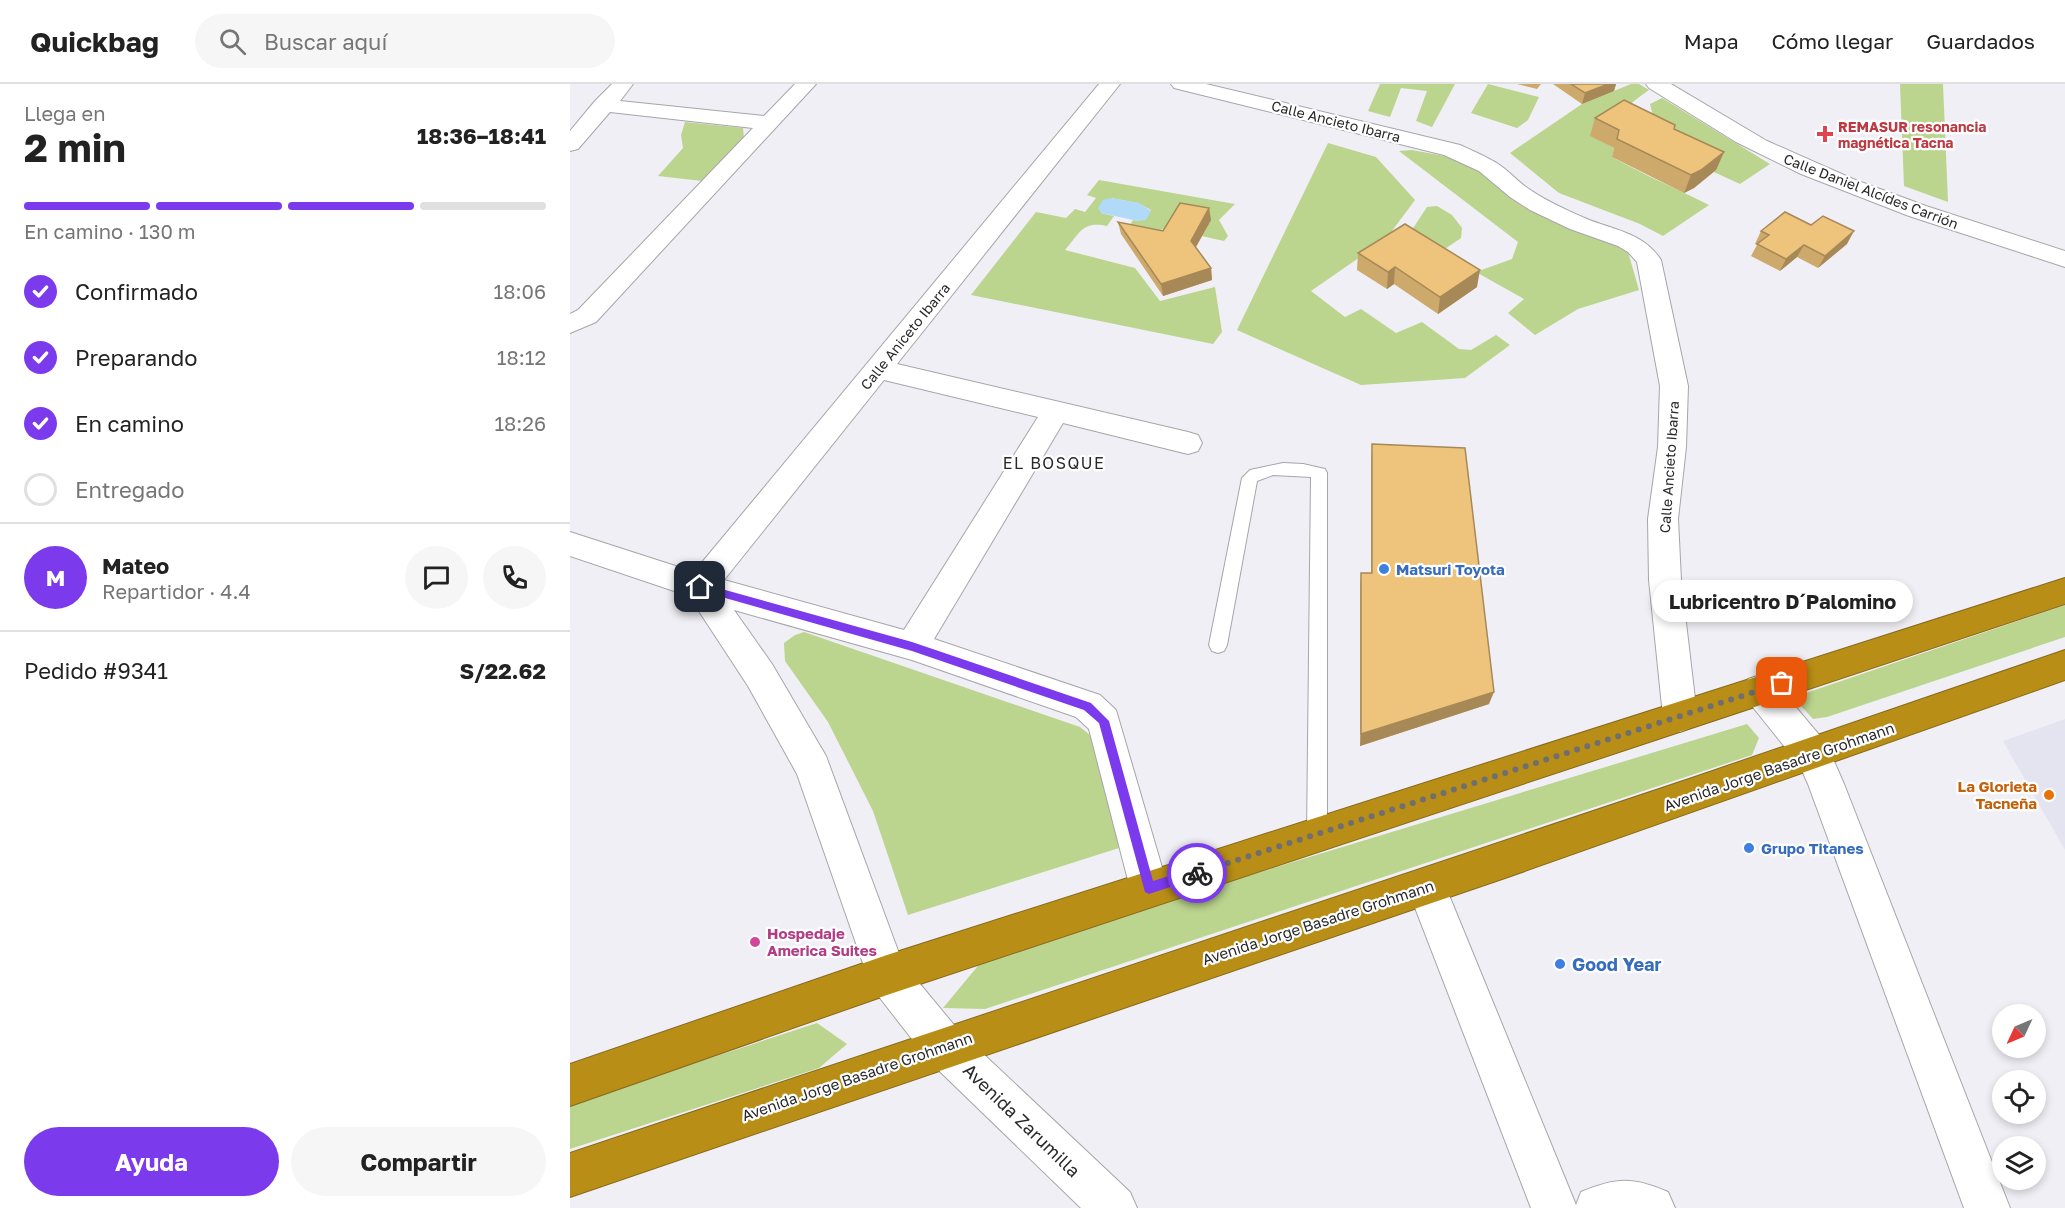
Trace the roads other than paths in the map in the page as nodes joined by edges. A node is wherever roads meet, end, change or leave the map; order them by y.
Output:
1 (623, 84) edge
2 (806, 84) edge
3 (1110, 84) edge
4 (1181, 84) edge
5 (1656, 84) edge
6 (602, 105) junction
7 (769, 123) junction
8 (570, 144) edge
9 (2065, 259) edge
10 (570, 324) edge
11 (878, 369) junction
12 (1056, 411) junction
13 (1188, 443) dead end
14 (570, 544) edge
15 (700, 587) junction
16 (2065, 591) edge
17 (1218, 645) dead end
18 (912, 646) junction
19 (2065, 664) edge
20 (1760, 690) junction
21 (1680, 716) junction
22 (1813, 755) junction
23 (1317, 834) junction
24 (1426, 887) junction
25 (1149, 888) junction
26 (887, 975) junction
27 (944, 1046) junction
28 (570, 1085) edge
29 (570, 1174) edge
30 (1114, 1208) edge
31 (1554, 1208) edge
32 (1597, 1208) edge
33 (1652, 1208) edge
34 (1987, 1208) edge

1 - 6 street
2 - 7 street
3 - 11 street, Calle Aniceto Ibarra
4 - 21 street, Calle Ancieto Ibarra
5 - 9 street, Calle Daniel Alcídes Carrión
6 - 7 street
6 - 8 street
7 - 10 street
11 - 12 street
11 - 15 street, Calle Aniceto Ibarra
12 - 13 street
12 - 18 street
14 - 15 street
15 - 18 street
15 - 26 street, Avenida Zarumilla
16 - 20 highway
17 - 23 lane
18 - 25 street
19 - 22 highway, Avenida Jorge Basadre Grohmann
20 - 21 highway
20 - 22 street
21 - 23 highway
22 - 24 highway, Avenida Jorge Basadre Grohmann
22 - 34 street
23 - 25 highway
24 - 27 highway, Avenida Jorge Basadre Grohmann
24 - 31 street
25 - 26 highway
26 - 27 street, Avenida Zarumilla
26 - 28 highway
27 - 29 highway, Avenida Jorge Basadre Grohmann
27 - 30 street, Avenida Zarumilla
32 - 33 street

